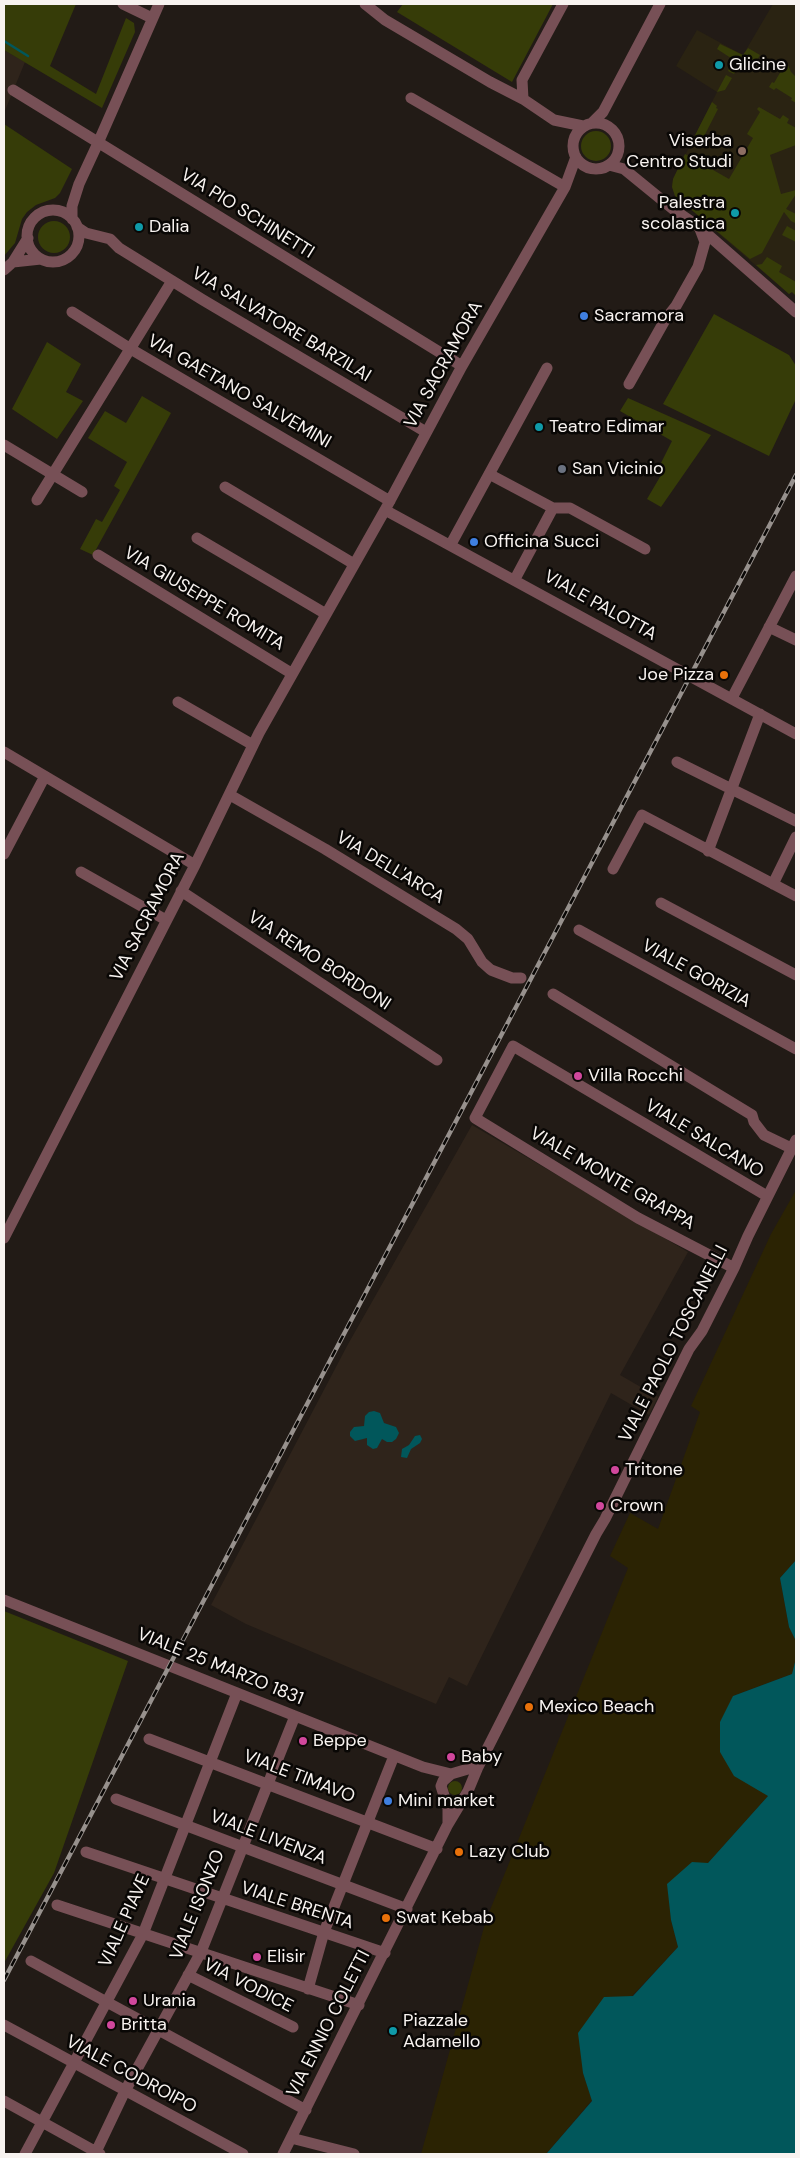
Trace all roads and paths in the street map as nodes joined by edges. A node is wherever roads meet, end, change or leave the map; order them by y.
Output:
1 (123, 4) edge
2 (159, 4) edge
3 (365, 4) edge
4 (564, 4) edge
5 (660, 4) edge
6 (152, 18) junction
7 (522, 80) junction
8 (490, 82) junction
9 (503, 87) junction
10 (13, 90) dead end
11 (614, 92) junction
12 (411, 98) dead end
13 (523, 99) junction
14 (534, 108) junction
15 (554, 120) junction
16 (588, 124) junction
17 (611, 128) junction
18 (98, 143) junction
19 (573, 143) junction
20 (619, 150) junction
21 (576, 157) junction
22 (609, 165) junction
23 (587, 167) junction
24 (78, 184) junction
25 (564, 187) junction
26 (54, 211) junction
27 (683, 216) junction
28 (74, 223) junction
29 (699, 227) junction
30 (28, 238) junction
31 (77, 246) junction
32 (119, 248) junction
33 (729, 253) junction
34 (41, 259) junction
35 (13, 262) junction
36 (698, 268) junction
37 (4, 270) edge
38 (172, 281) junction
39 (794, 311) edge
40 (72, 312) dead end
41 (129, 348) junction
42 (462, 366) junction
43 (547, 368) dead end
44 (629, 384) dead end
45 (426, 432) junction
46 (4, 445) edge
47 (53, 474) junction
48 (489, 474) junction
49 (225, 487) dead end
50 (82, 492) dead end
51 (37, 500) dead end
52 (388, 505) junction
53 (267, 506) dead end
54 (553, 508) junction
55 (197, 538) dead end
56 (451, 544) junction
57 (645, 549) dead end
58 (98, 555) dead end
59 (354, 562) junction
60 (796, 576) edge
61 (515, 579) junction
62 (326, 614) junction
63 (769, 627) junction
64 (796, 640) edge
65 (292, 673) junction
66 (732, 698) junction
67 (178, 702) dead end
68 (760, 714) junction
69 (796, 734) edge
70 (253, 745) junction
71 (4, 752) edge
72 (677, 762) dead end
73 (45, 776) junction
74 (733, 789) junction
75 (230, 795) junction
76 (796, 821) edge
77 (796, 837) edge
78 (708, 851) junction
79 (4, 854) edge
80 (195, 865) junction
81 (612, 869) dead end
82 (81, 872) dead end
83 (773, 884) junction
84 (181, 892) junction
85 (796, 896) edge
86 (661, 903) dead end
87 (166, 920) junction
88 (579, 930) dead end
89 (796, 975) edge
90 (521, 978) dead end
91 (553, 994) dead end
92 (796, 1049) edge
93 (437, 1060) dead end
94 (474, 1118) joint
95 (794, 1144) edge
96 (767, 1196) junction
97 (4, 1238) edge
98 (734, 1268) junction
99 (4, 1600) edge
100 (237, 1693) junction
101 (295, 1716) junction
102 (149, 1739) dead end
103 (487, 1751) junction
104 (394, 1756) junction
105 (210, 1762) junction
106 (423, 1767) junction
107 (454, 1774) junction
108 (268, 1784) junction
109 (441, 1786) junction
110 (466, 1794) junction
111 (116, 1798) dead end
112 (446, 1798) junction
113 (367, 1822) junction
114 (185, 1825) junction
115 (447, 1826) junction
116 (241, 1848) junction
117 (436, 1849) junction
118 (86, 1852) dead end
119 (163, 1879) junction
120 (342, 1884) junction
121 (222, 1899) junction
122 (57, 1905) dead end
123 (407, 1909) junction
124 (324, 1932) junction
125 (143, 1934) junction
126 (201, 1952) junction
127 (384, 1953) junction
128 (30, 1961) dead end
129 (188, 1975) junction
130 (308, 1989) junction
131 (108, 2001) junction
132 (359, 2005) junction
133 (4, 2025) edge
134 (293, 2027) dead end
135 (158, 2030) junction
136 (73, 2063) junction
137 (124, 2091) junction
138 (4, 2100) edge
139 (306, 2110) junction
140 (42, 2121) junction
141 (292, 2138) junction
142 (25, 2154) edge
143 (97, 2154) edge
144 (243, 2154) edge
145 (283, 2154) edge
146 (354, 2154) edge

1 - 6 street
2 - 6 street
3 - 8 street
4 - 7 street
5 - 11 street
6 - 18 street
7 - 9 street
7 - 13 street
8 - 9 street
8 - 14 street
9 - 13 street
10 - 18 street, VIA PIO SCHINETTI
11 - 16 street
11 - 17 street
12 - 25 street
13 - 14 street
14 - 15 street
15 - 16 street
15 - 19 street
16 - 17 street
16 - 19 street
17 - 20 street
18 - 24 street
18 - 42 street, VIA PIO SCHINETTI
19 - 21 street
20 - 22 street
20 - 27 street
21 - 23 street
21 - 25 street, VIA SACRAMORA
22 - 23 street
22 - 27 street
23 - 25 street, VIA SACRAMORA
24 - 26 street
24 - 28 street
25 - 42 street, VIA SACRAMORA
26 - 28 street
26 - 30 street
27 - 29 street
28 - 31 street
28 - 32 street, VIA SALVATORE BARZILAI
29 - 33 street
29 - 36 street
30 - 34 street
30 - 35 street
31 - 32 street, VIA SALVATORE BARZILAI
31 - 34 street
32 - 38 street, VIA SALVATORE BARZILAI
33 - 36 street
33 - 39 street
34 - 35 street
35 - 37 street
36 - 44 street
38 - 41 street
38 - 45 street, VIA SALVATORE BARZILAI
40 - 41 street, VIA GAETANO SALVEMINI
41 - 47 street
41 - 52 street, VIA GAETANO SALVEMINI
42 - 45 street, VIA SACRAMORA
43 - 48 street
45 - 52 street, VIA SACRAMORA
46 - 47 street
47 - 50 street
47 - 51 street
48 - 54 street
48 - 56 street
49 - 59 street
52 - 56 street, VIALE PALOTTA
52 - 59 street, VIA SACRAMORA
53 - 59 street
54 - 57 street
54 - 61 street
55 - 62 street
56 - 61 street, VIALE PALOTTA
58 - 65 street, VIA GIUSEPPE ROMITA
59 - 62 street, VIA SACRAMORA
60 - 63 street
61 - 66 street, VIALE PALOTTA
62 - 65 street, VIA SACRAMORA
63 - 64 street
63 - 66 street
65 - 70 street, VIA SACRAMORA
66 - 68 street, VIALE PALOTTA
67 - 70 street
68 - 69 street, VIALE PALOTTA
68 - 74 street
70 - 75 street, VIA SACRAMORA
71 - 73 street
72 - 74 street
73 - 79 street
73 - 80 street
74 - 76 street
74 - 78 street
75 - 80 street, VIA SACRAMORA
75 - 90 street, VIA DELL'ARCA
77 - 83 street
78 - 81 street
78 - 83 street
80 - 84 street, VIA SACRAMORA
82 - 87 street
83 - 85 street
84 - 87 street, VIA SACRAMORA
84 - 93 street, VIA REMO BORDONI
86 - 89 street
87 - 97 street, VIA SACRAMORA
88 - 92 street, VIALE GORIZIA
91 - 95 street
94 - 96 street, VIALE SALCANO
94 - 98 street, VIALE MONTE GRAPPA
95 - 96 street, VIALE PAOLO TOSCANELLI
96 - 98 street, VIALE PAOLO TOSCANELLI
98 - 103 street, VIALE PAOLO TOSCANELLI
99 - 100 street, VIALE 25 MARZO 1831
100 - 101 street, VIALE 25 MARZO 1831
100 - 105 street, VIALE PIAVE
101 - 104 street, VIALE 25 MARZO 1831
101 - 108 street, VIALE ISONZO
102 - 105 street, VIALE TIMAVO
103 - 107 street, VIALE PAOLO TOSCANELLI
103 - 110 street, VIALE PAOLO TOSCANELLI
104 - 106 street, VIALE 25 MARZO 1831
104 - 113 street
105 - 108 street, VIALE TIMAVO
105 - 114 street, VIALE PIAVE
106 - 107 street, VIALE 25 MARZO 1831
106 - 109 street, VIALE 25 MARZO 1831
107 - 109 street, VIALE PAOLO TOSCANELLI
107 - 110 street
108 - 113 street, VIALE TIMAVO
108 - 116 street, VIALE ISONZO
109 - 112 street, VIALE PAOLO TOSCANELLI
110 - 112 street
110 - 115 street, VIALE PAOLO TOSCANELLI
111 - 114 street, VIALE LIVENZA
112 - 115 street, VIALE PAOLO TOSCANELLI
113 - 117 street, VIALE TIMAVO
113 - 120 street
114 - 116 street, VIALE LIVENZA
114 - 119 street, VIALE PIAVE
115 - 117 street, VIALE PAOLO TOSCANELLI
116 - 120 street, VIALE LIVENZA
116 - 121 street, VIALE ISONZO
117 - 123 street, VIALE PAOLO TOSCANELLI
118 - 119 street, VIALE BRENTA
119 - 121 street, VIALE BRENTA
119 - 125 street, VIALE PIAVE
120 - 123 street, VIALE LIVENZA
120 - 124 street
121 - 124 street, VIALE BRENTA
121 - 126 street, VIALE ISONZO
122 - 125 street
123 - 127 street, VIA ENNIO COLETTI
124 - 127 street, VIALE BRENTA
124 - 130 street
125 - 126 street
125 - 131 street, VIALE PIAVE
126 - 129 street, VIALE ISONZO
126 - 130 street
127 - 132 street, VIA ENNIO COLETTI
128 - 131 street
129 - 134 street, VIA VODICE
129 - 135 street, VIALE ISONZO
130 - 132 street
131 - 135 street
131 - 136 street, VIALE PIAVE
132 - 139 street, VIA ENNIO COLETTI
133 - 136 street, VIALE CODROIPO
135 - 137 street, VIALE ISONZO
135 - 139 street
136 - 137 street, VIALE CODROIPO
136 - 140 street, VIALE PIAVE
137 - 143 street, VIALE ISONZO
137 - 144 street, VIALE CODROIPO
138 - 140 street
139 - 141 street, VIA ENNIO COLETTI
140 - 142 street, VIALE PIAVE
140 - 143 street
141 - 145 street, VIA ENNIO COLETTI
141 - 146 street

